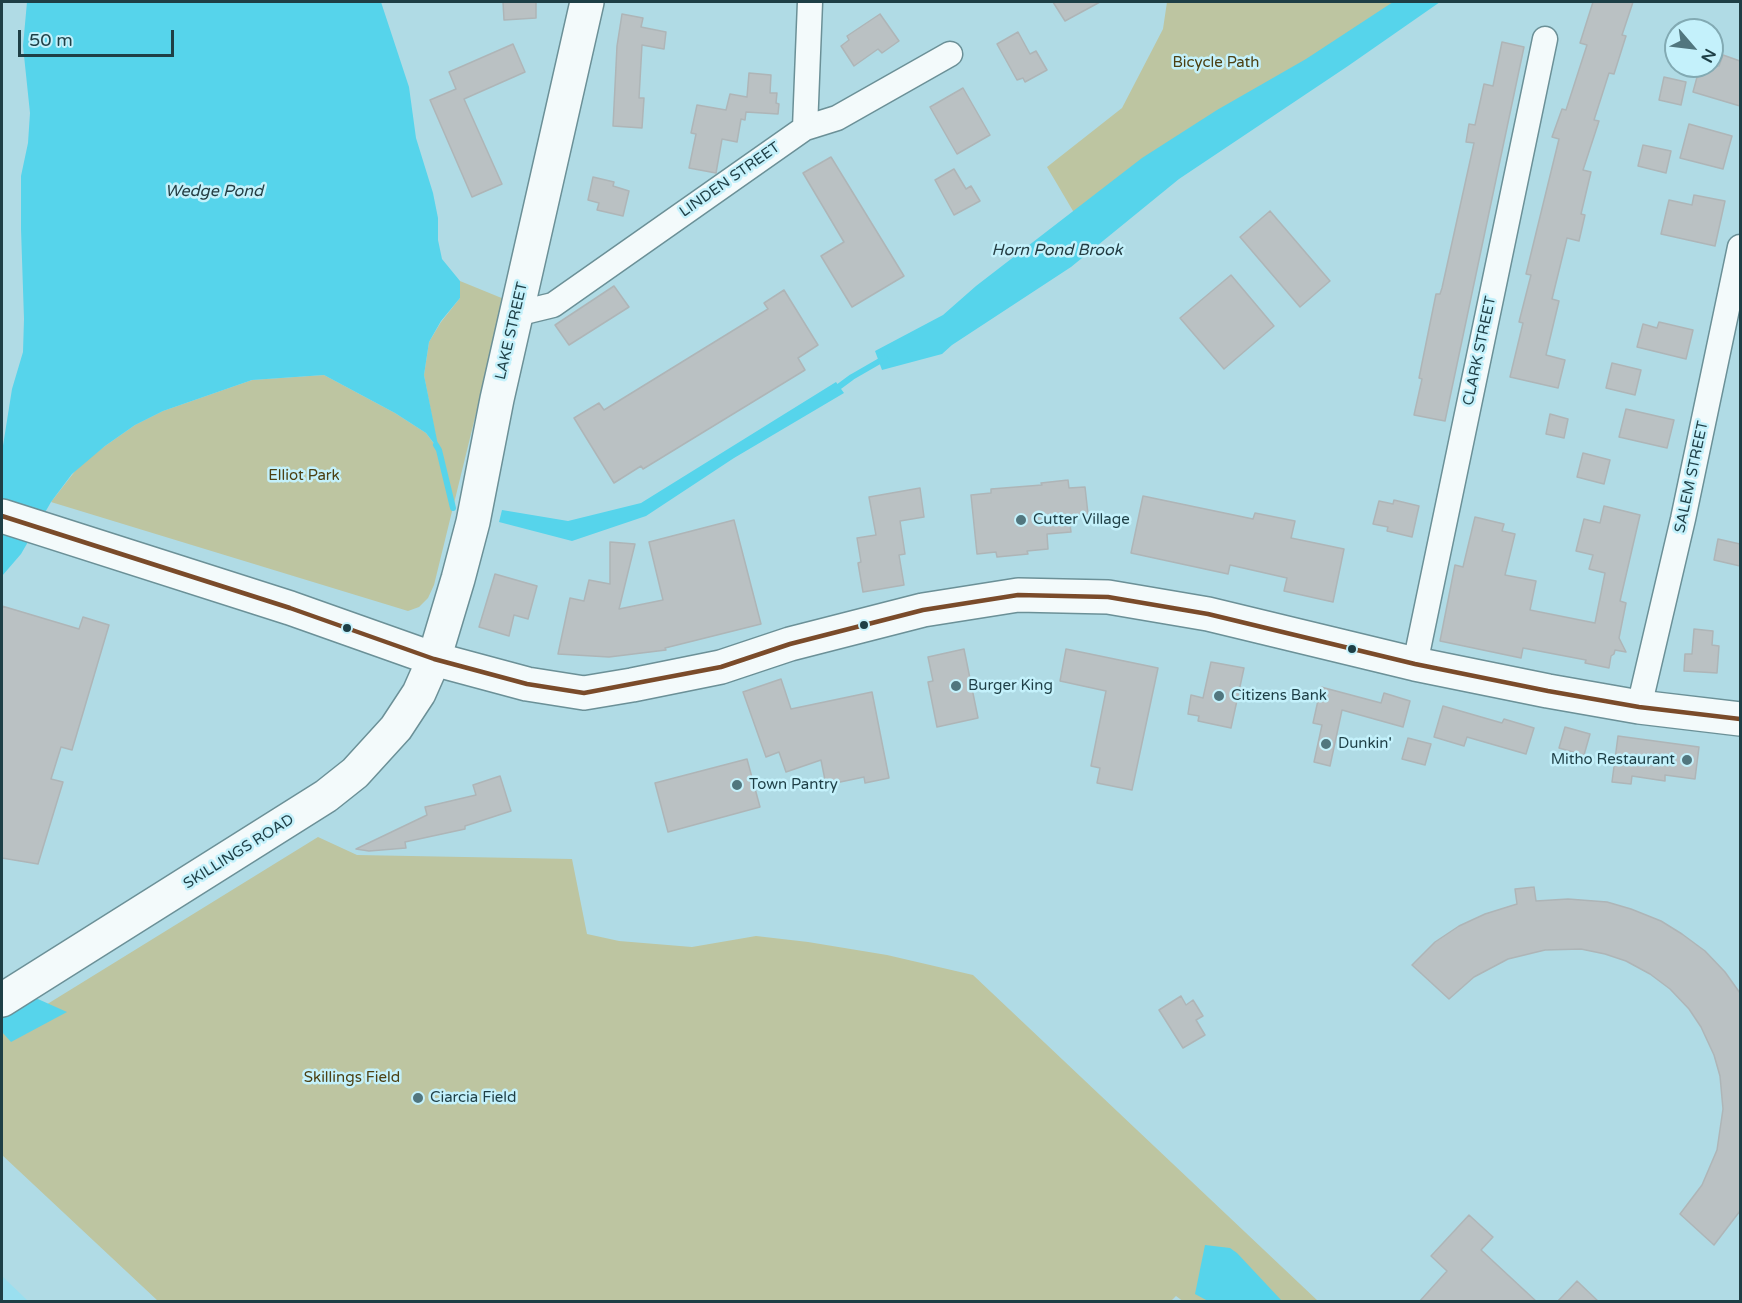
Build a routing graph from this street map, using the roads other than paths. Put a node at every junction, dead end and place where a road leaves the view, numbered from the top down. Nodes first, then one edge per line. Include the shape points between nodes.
1 (587, 2) edge
2 (810, 2) edge
3 (1545, 39) dead end
4 (950, 54) dead end
5 (805, 128) junction
6 (1740, 247) edge
7 (1736, 287) edge
8 (516, 314) junction
9 (2, 516) edge
10 (434, 659) junction
11 (1415, 664) junction
12 (1640, 707) junction
13 (1740, 719) edge
14 (12, 994) edge

1 - 8 main road, LAKE STREET
2 - 5 street
3 - 11 street, CLARK STREET
4 - 5 street, LINDEN STREET via 837,118
5 - 8 street, LINDEN STREET via 553,305
6 - 7 street, SALEM STREET
7 - 12 street, SALEM STREET
8 - 10 main road, LAKE STREET via 473,522
9 - 10 main road via 290,608
10 - 11 main road via 527,684 584,693 721,667 790,644 923,610 1018,595 1108,597 1208,614
10 - 14 main road, SKILLINGS ROAD via 409,711 355,773 297,816
11 - 12 main road
12 - 13 main road

